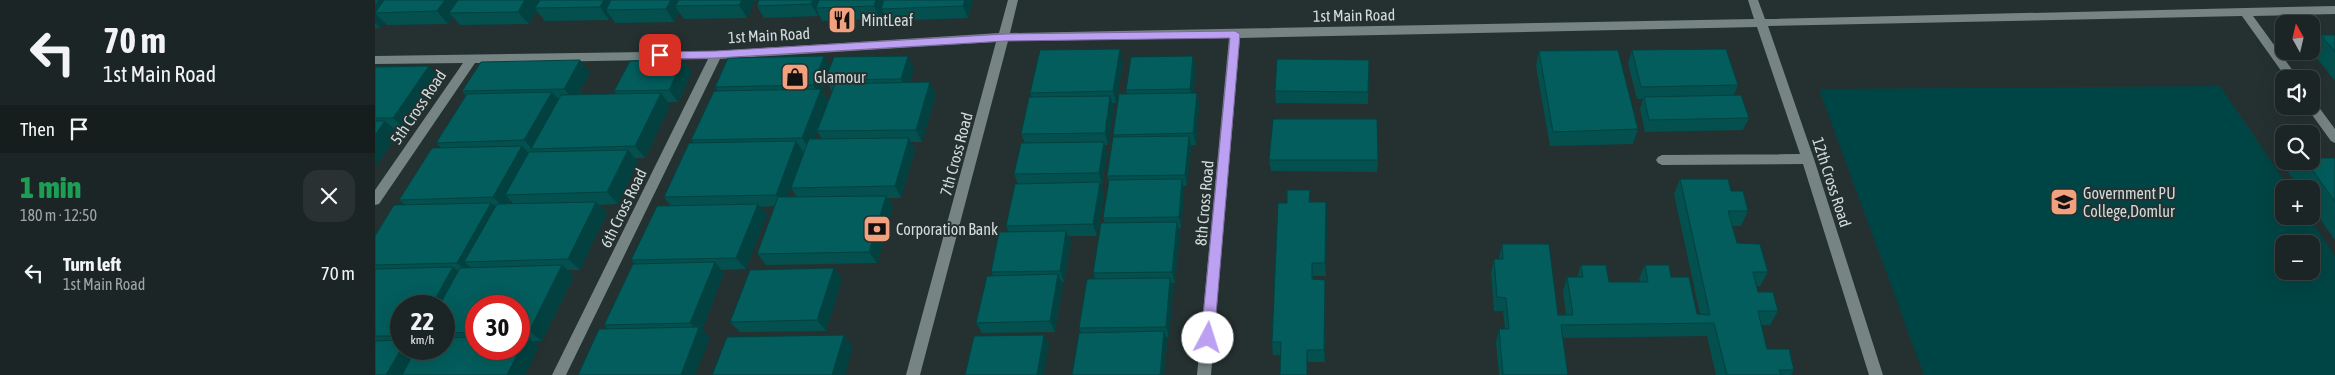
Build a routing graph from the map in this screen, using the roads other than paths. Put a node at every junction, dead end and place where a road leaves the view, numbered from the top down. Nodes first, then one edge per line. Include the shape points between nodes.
1 (1013, 0) edge
2 (1753, 0) edge
3 (2335, 10) edge
4 (2244, 11) junction
5 (1760, 22) junction
6 (1235, 34) junction
7 (1005, 37) junction
8 (716, 54) junction
9 (471, 58) junction
10 (375, 60) edge
11 (2287, 70) edge
12 (2318, 115) edge
13 (2335, 138) edge
14 (1662, 160) dead end
15 (1808, 160) junction
16 (375, 200) edge
17 (559, 375) edge
18 (913, 375) edge
19 (1204, 375) edge
20 (1876, 375) edge

1 - 7 street, 7th Cross Road
2 - 5 street, 12th Cross Road
3 - 4 street, 1st Main Road
4 - 5 street, 1st Main Road
4 - 11 street
5 - 6 street, 1st Main Road
5 - 15 street, 12th Cross Road
6 - 7 street, 1st Main Road
6 - 19 street, 8th Cross Road
7 - 8 street, 1st Main Road
7 - 18 street, 7th Cross Road
8 - 9 street, 1st Main Road
8 - 17 street, 6th Cross Road
9 - 10 street, 1st Main Road
9 - 16 street, 5th Cross Road
12 - 13 street
14 - 15 street
15 - 20 street, 12th Cross Road

